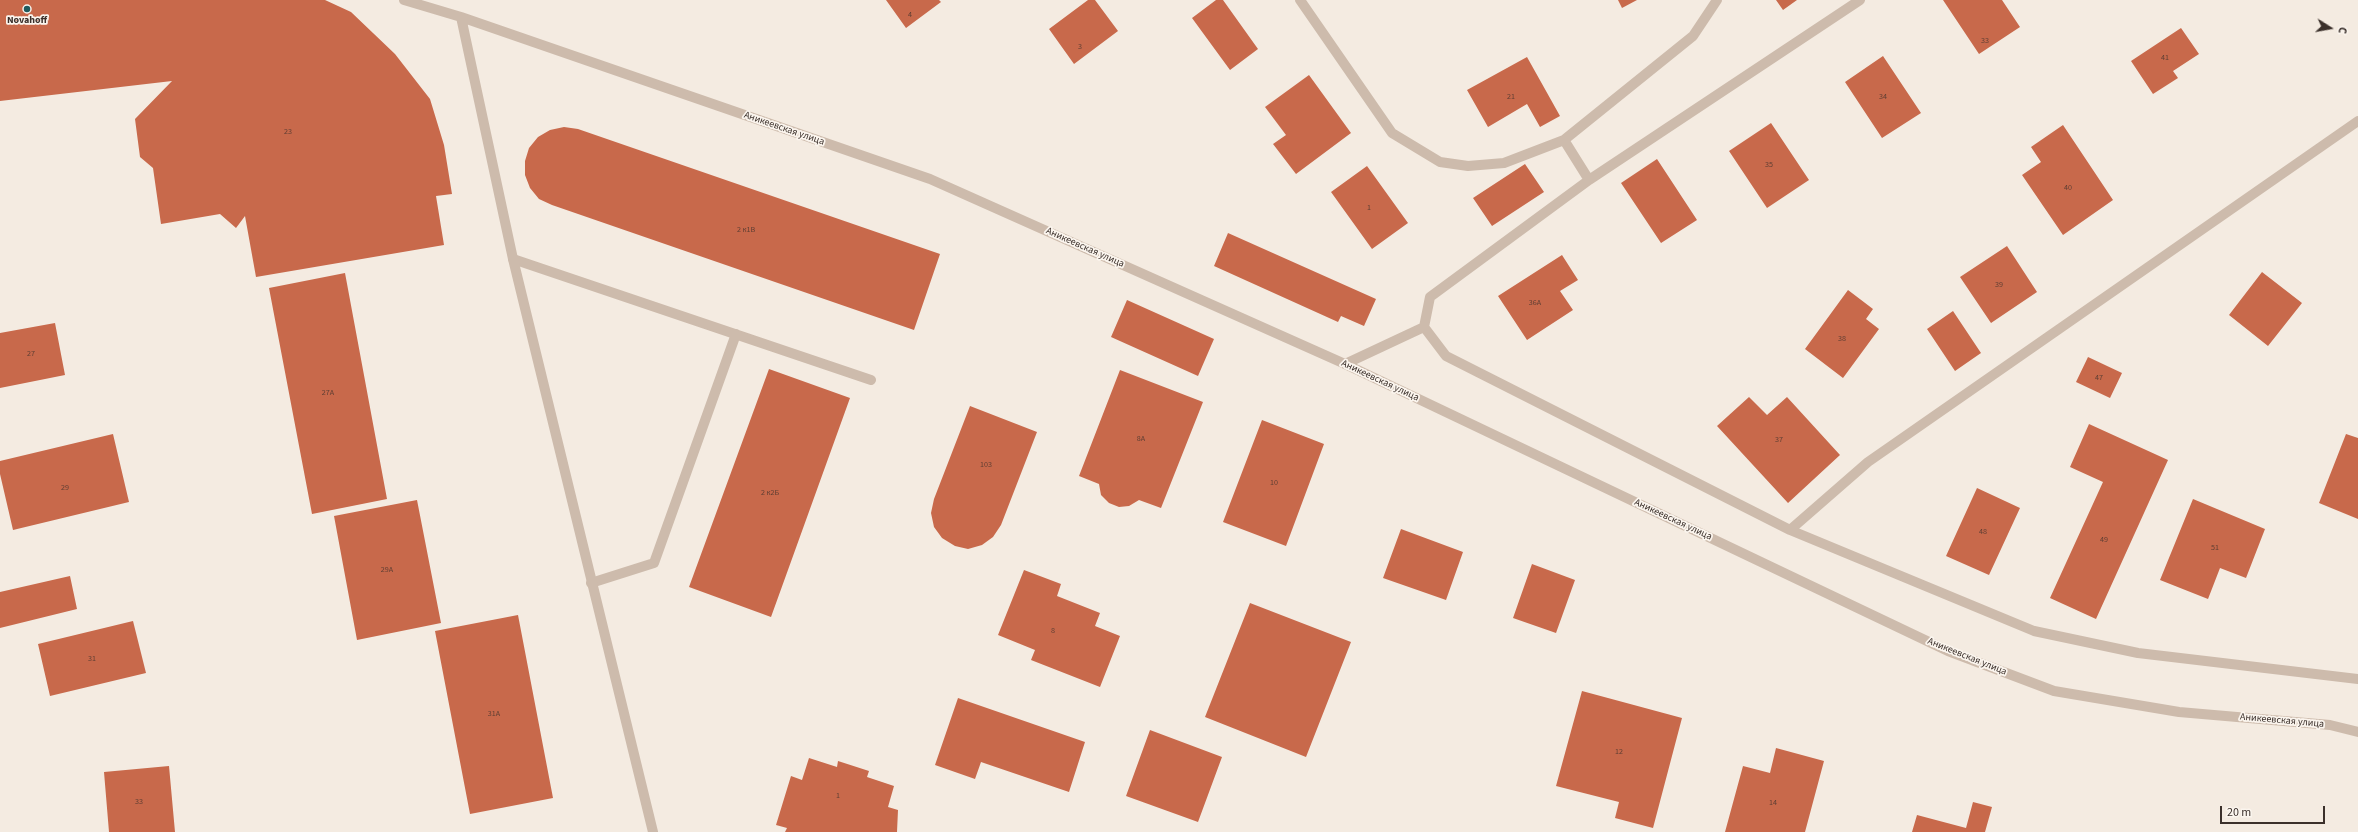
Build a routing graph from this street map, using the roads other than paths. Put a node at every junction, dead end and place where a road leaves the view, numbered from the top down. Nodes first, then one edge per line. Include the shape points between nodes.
1 (404, 0) edge
2 (1300, 0) edge
3 (1717, 0) edge
4 (1860, 0) edge
5 (461, 17) junction
6 (2358, 121) edge
7 (1564, 140) junction
8 (1589, 180) junction
9 (513, 259) junction
10 (1424, 327) junction
11 (736, 334) junction
12 (1345, 364) junction
13 (871, 380) dead end
14 (1790, 530) junction
15 (592, 583) junction
16 (2358, 678) edge
17 (2358, 732) edge
18 (653, 832) edge

1 - 5 street, Аникеевская улица
2 - 7 street via 1392,133 1440,162 1468,166 1504,163
3 - 7 street via 1693,36
4 - 8 street
5 - 9 street
5 - 12 street, Аникеевская улица via 930,179
6 - 14 street via 1868,462
7 - 8 street
8 - 10 street via 1430,297
9 - 11 street
9 - 15 street
10 - 12 street
10 - 14 street via 1446,356
11 - 13 street
11 - 15 street via 654,563
12 - 17 street, Аникеевская улица via 1948,651 2054,691 2179,712 2330,725
14 - 16 street via 2034,631 2138,653
15 - 18 street

